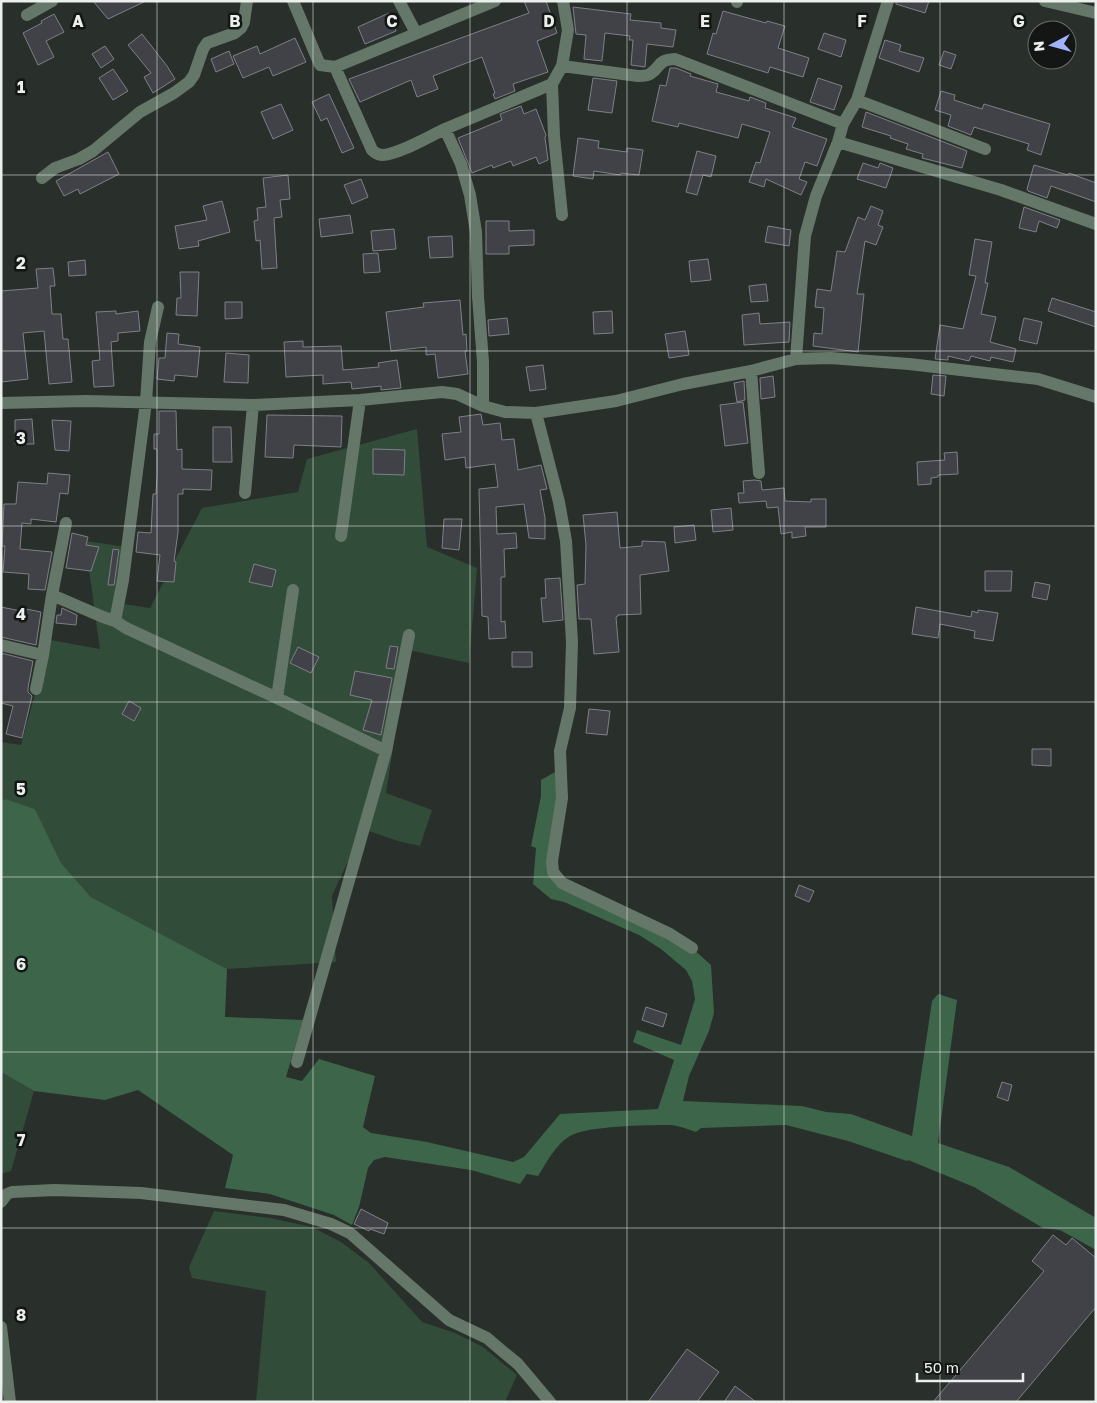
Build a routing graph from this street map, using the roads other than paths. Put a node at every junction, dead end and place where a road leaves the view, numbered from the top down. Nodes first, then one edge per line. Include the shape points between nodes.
1 (52, 1) edge
2 (247, 1) edge
3 (293, 1) edge
4 (399, 1) edge
5 (495, 1) edge
6 (562, 1) edge
7 (888, 1) edge
8 (1045, 1) edge
9 (1096, 13) edge
10 (27, 15) dead end
11 (416, 33) junction
12 (562, 66) junction
13 (335, 67) junction
14 (552, 84) junction
15 (856, 100) junction
16 (843, 124) junction
17 (445, 129) junction
18 (838, 142) junction
19 (985, 149) dead end
20 (42, 178) dead end
21 (562, 215) dead end
22 (1096, 224) edge
23 (158, 307) dead end
24 (796, 359) junction
25 (751, 372) junction
26 (1096, 397) edge
27 (360, 400) junction
28 (146, 402) junction
29 (1, 403) edge
30 (253, 405) junction
31 (483, 406) junction
32 (536, 413) junction
33 (759, 473) dead end
34 (245, 493) dead end
35 (66, 523) dead end
36 (341, 536) dead end
37 (293, 590) dead end
38 (52, 595) junction
39 (115, 621) junction
40 (409, 635) dead end
41 (1, 645) edge
42 (43, 656) junction
43 (36, 689) dead end
44 (277, 698) junction
45 (386, 751) junction
46 (692, 948) dead end
47 (297, 1062) dead end
48 (1, 1202) edge
49 (1, 1327) edge
50 (10, 1402) edge
51 (550, 1402) edge

1 - 10 street
2 - 20 street via 241,28 236,33 207,43 189,82 140,112 93,151 55,168
3 - 13 street via 320,65
4 - 11 street
5 - 11 street
6 - 12 street via 568,30
7 - 15 street
8 - 9 street
11 - 13 street
12 - 14 street
12 - 16 street via 638,76 650,74 659,64 675,59
13 - 17 street via 372,150 377,154 397,151
14 - 17 street
14 - 21 street
15 - 16 street
15 - 19 street
16 - 18 street
17 - 31 street via 461,164 476,232
18 - 22 street via 1001,190
18 - 24 street via 816,196 805,236
23 - 28 street via 150,342
24 - 25 street
24 - 26 street via 830,358 909,364 1038,379
25 - 32 street via 683,384 616,401
25 - 33 street
27 - 30 street
27 - 31 street via 442,392 458,394
27 - 36 street
28 - 29 street
28 - 30 street
28 - 39 street
30 - 34 street
31 - 32 street via 504,412
32 - 46 street via 566,541 572,642 570,708 560,751 562,798 553,872 562,883 670,934
35 - 38 street
37 - 44 street
38 - 39 street
38 - 42 street
39 - 44 street
40 - 45 street
41 - 42 street
42 - 43 street
44 - 45 street
45 - 47 street
48 - 51 street via 12,1192 141,1193 284,1210 331,1224 350,1233 449,1320 487,1338 518,1364
49 - 50 street

